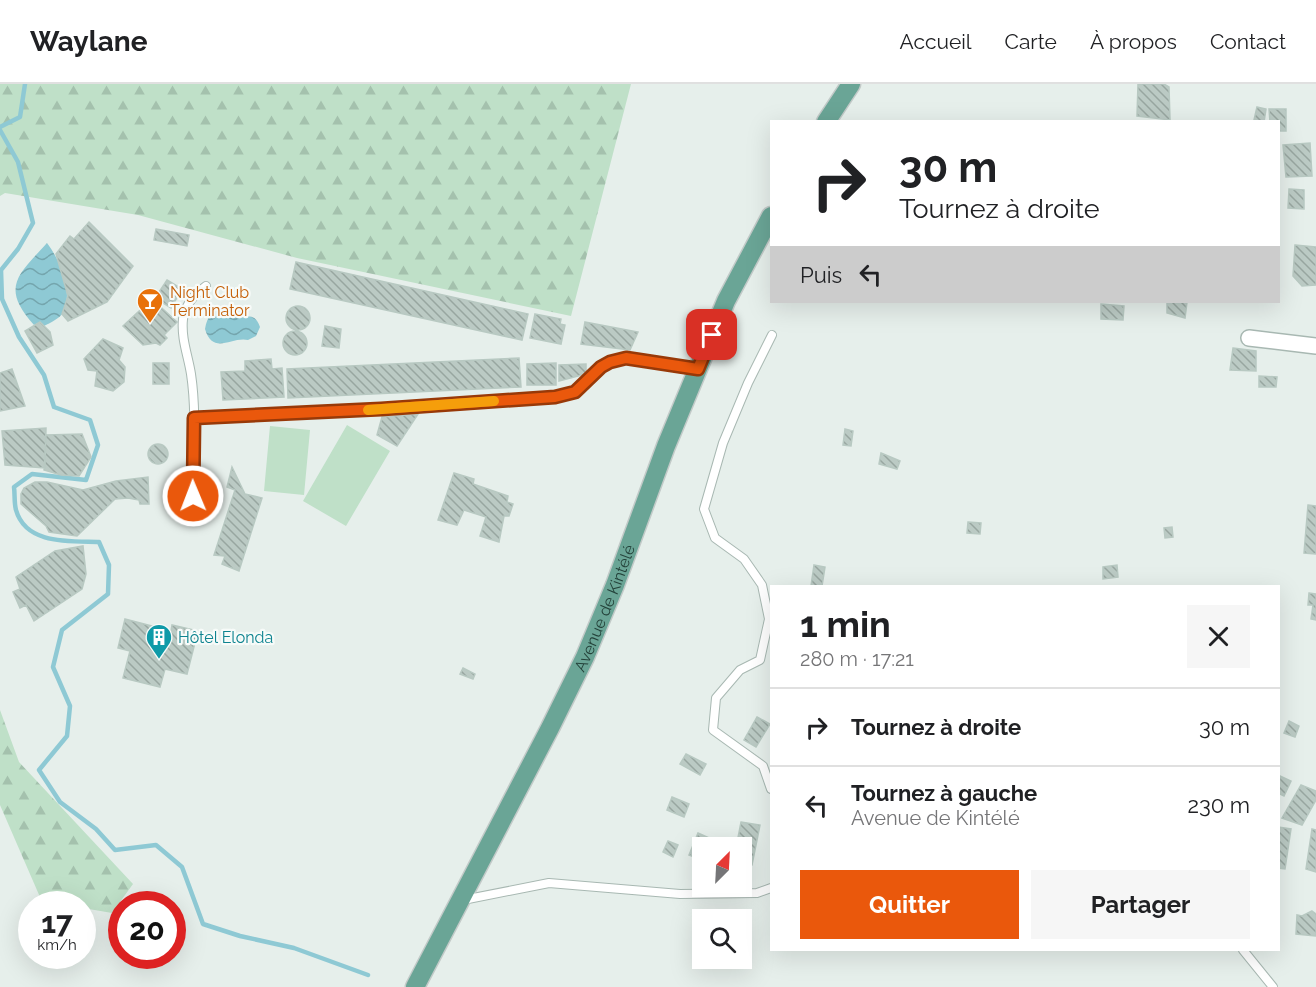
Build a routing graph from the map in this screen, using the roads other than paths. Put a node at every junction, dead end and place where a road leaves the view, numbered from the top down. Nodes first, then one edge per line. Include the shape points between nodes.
1 (851, 84) edge
2 (827, 120) edge
3 (770, 218) edge
4 (206, 286) dead end
5 (772, 336) dead end
6 (1249, 338) dead end
7 (1316, 346) edge
8 (698, 369) junction
9 (194, 418) junction
10 (193, 496) dead end
11 (770, 786) edge
12 (770, 888) edge
13 (460, 901) junction
14 (1244, 951) edge
15 (415, 987) edge
16 (1273, 987) edge

1 - 2 main road
3 - 8 main road, Avenue de Kintélé via 726,301
4 - 9 lane via 192,297 184,317 182,338 191,374
5 - 11 lane via 723,443 704,509 715,538 744,559 762,585 769,619 760,660 740,670 716,698 714,729 763,766
6 - 7 street
8 - 9 lane via 626,358 601,367 575,392 555,397
8 - 13 main road, Avenue de Kintélé via 585,657
9 - 10 lane
12 - 13 lane via 757,893 680,894 549,883
13 - 15 main road, Avenue de Kintélé
14 - 16 lane

